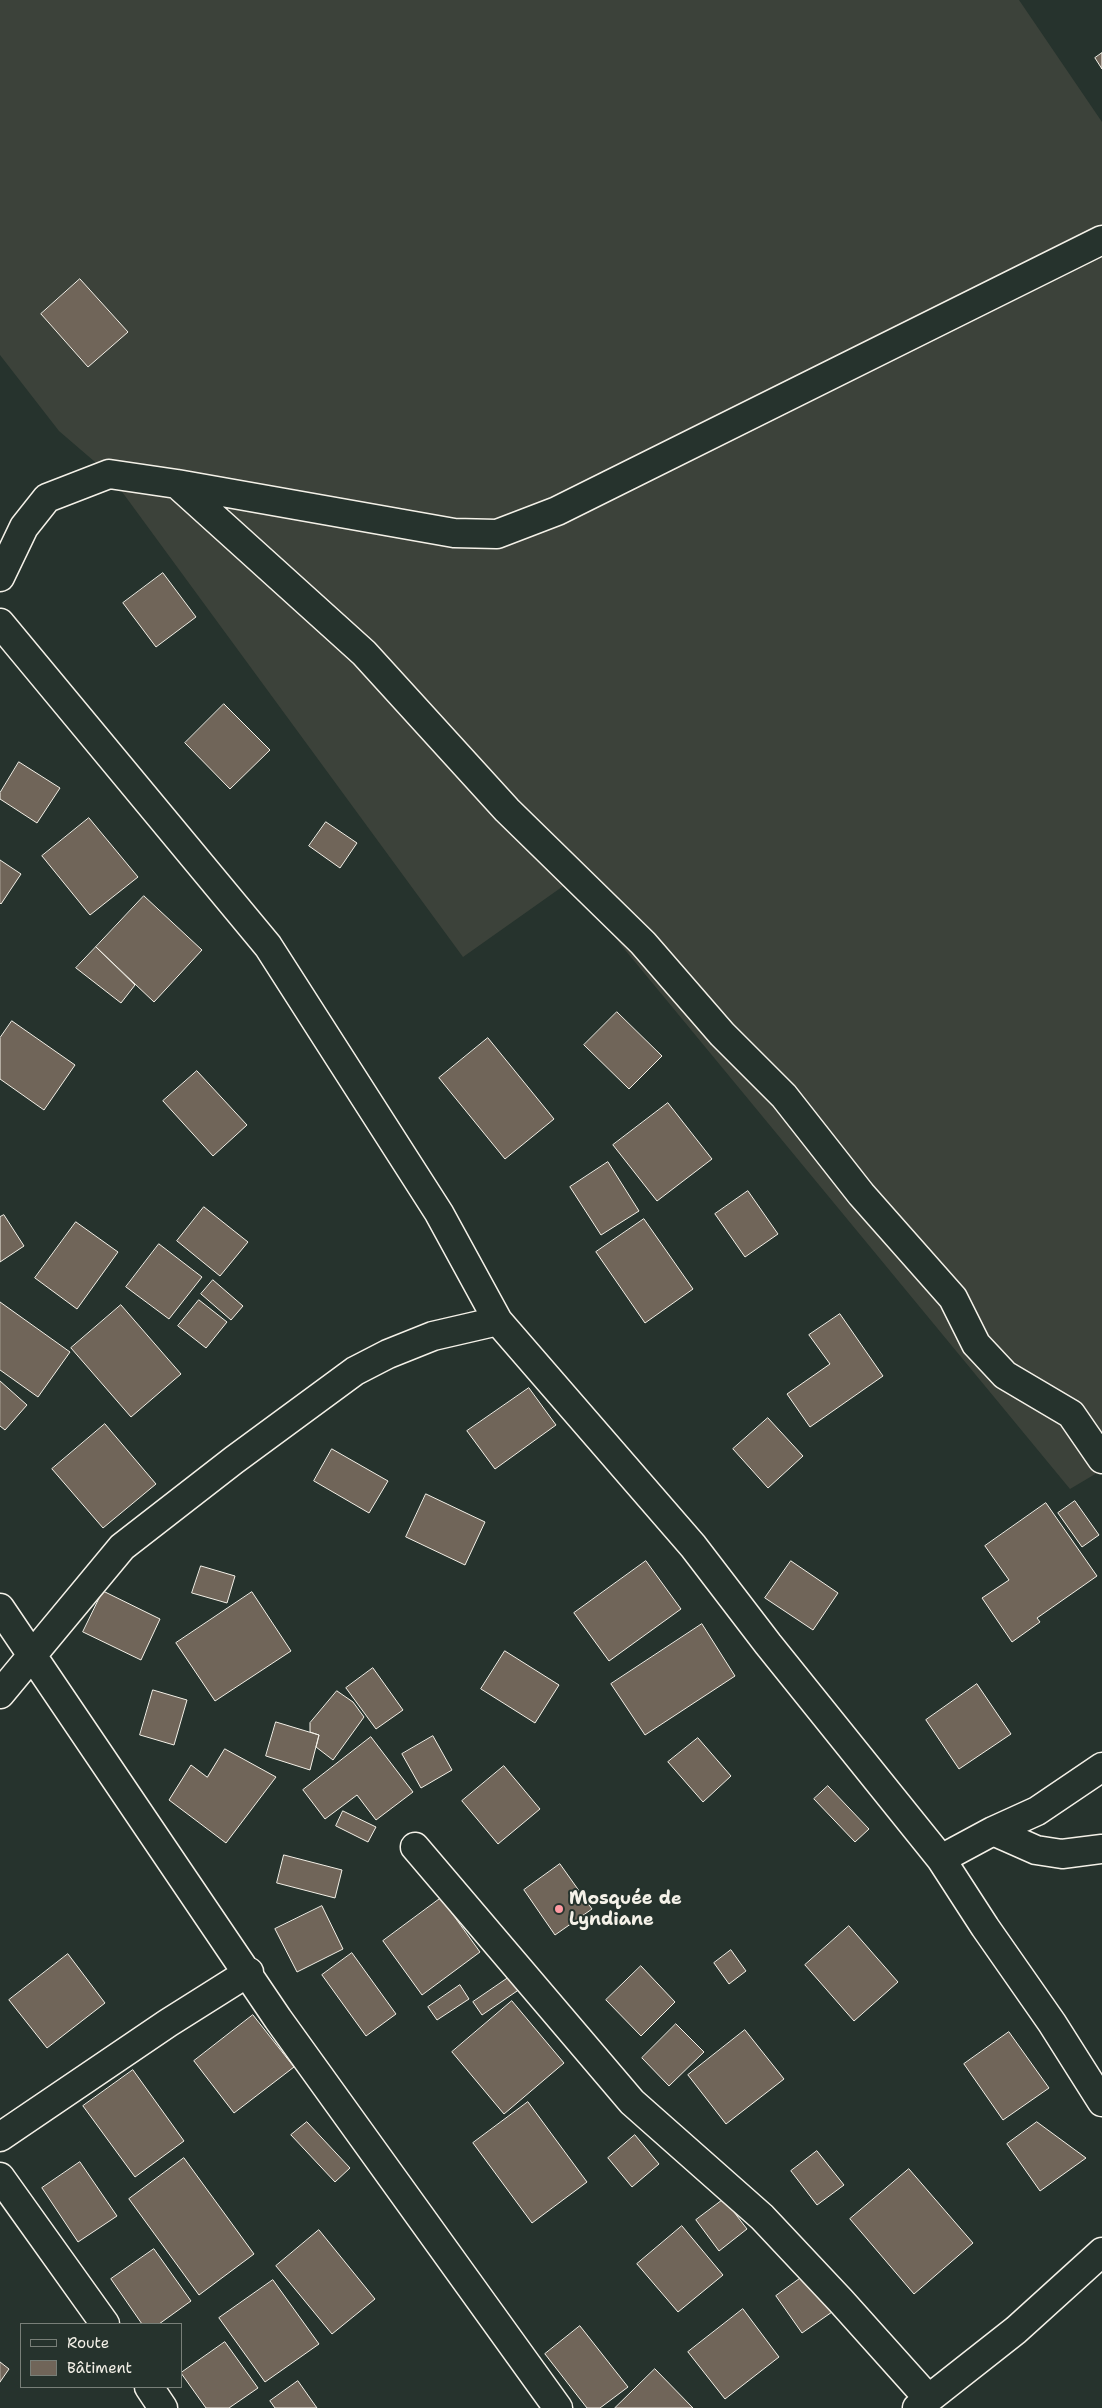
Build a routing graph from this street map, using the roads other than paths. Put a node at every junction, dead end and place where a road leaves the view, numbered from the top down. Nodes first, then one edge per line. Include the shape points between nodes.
1 (1102, 240) edge
2 (177, 484) junction
3 (0, 577) edge
4 (0, 623) edge
5 (498, 1322) junction
6 (1102, 1459) edge
7 (0, 1608) edge
8 (32, 1654) junction
9 (0, 1694) edge
10 (1102, 1767) edge
11 (993, 1830) junction
12 (416, 1847) dead end
13 (1102, 1849) edge
14 (941, 1859) junction
15 (249, 1972) junction
16 (1102, 2102) edge
17 (0, 2136) edge
18 (0, 2177) edge
19 (1102, 2252) edge
20 (104, 2323) edge
21 (150, 2388) edge
22 (922, 2403) edge
23 (163, 2408) edge
24 (558, 2408) edge

1 - 2 street via 557,511 497,534 454,533
2 - 3 street via 109,474 47,498 24,527
2 - 6 street via 364,653 507,810 643,942 722,1034 784,1096 861,1194 953,1298 976,1344 1005,1375 1071,1414
4 - 5 street via 268,946 439,1212
5 - 8 street via 433,1336 354,1371 122,1547
5 - 14 street via 692,1546
7 - 8 street
8 - 9 street
8 - 15 street
10 - 11 street via 1037,1811
11 - 13 street via 1036,1850 1062,1854
11 - 14 street
12 - 22 street via 632,2102 762,2217 842,2301
14 - 16 street
15 - 17 street
15 - 24 street via 278,2019
18 - 20 street
19 - 22 street via 1016,2330
21 - 23 street

